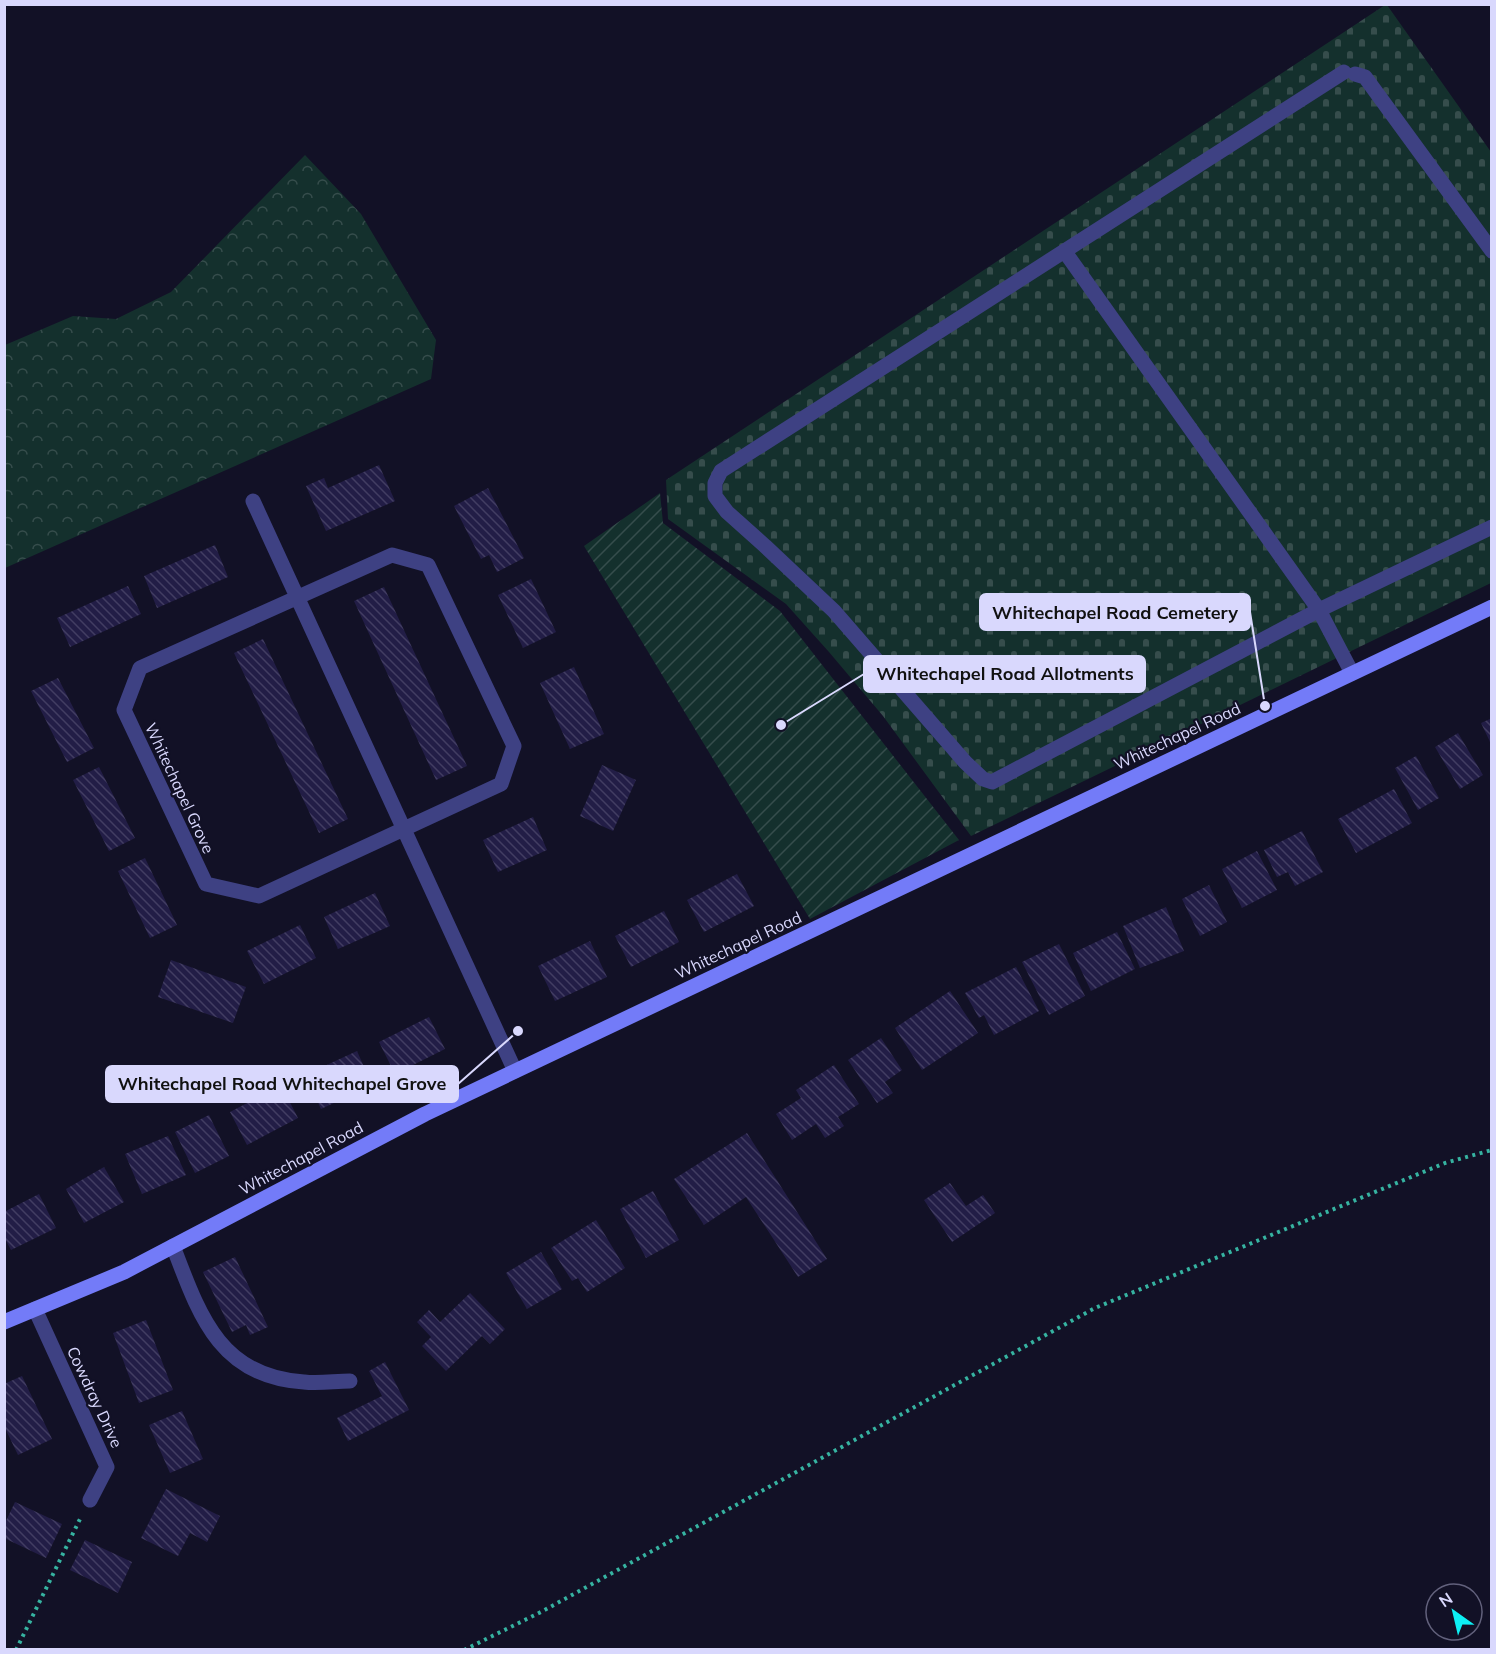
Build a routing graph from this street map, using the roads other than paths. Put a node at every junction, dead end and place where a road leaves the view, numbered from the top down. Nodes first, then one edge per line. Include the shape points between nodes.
1 (1491, 251) edge
2 (1065, 252) junction
3 (253, 501) dead end
4 (1491, 527) edge
5 (297, 597) junction
6 (1491, 606) edge
7 (1319, 610) junction
8 (1352, 673) junction
9 (404, 829) junction
10 (515, 1071) junction
11 (173, 1246) junction
12 (35, 1309) junction
13 (4, 1322) edge
14 (350, 1381) dead end
15 (90, 1500) road end

1 - 2 street via 1365,76 1349,73
2 - 7 street
2 - 7 street via 721,471 715,483 715,496 726,512 834,611 965,762 992,782
3 - 5 street
4 - 7 street
5 - 9 street
5 - 9 street, Whitechapel Grove via 392,555 428,565 514,747 501,784
5 - 9 street, Whitechapel Grove via 140,668 124,710 206,884 259,896
6 - 8 main road, Whitechapel Road
7 - 8 street
8 - 10 main road, Whitechapel Road
9 - 10 street
10 - 11 main road, Whitechapel Road
11 - 12 main road, Whitechapel Road via 124,1272
11 - 14 street via 207,1324 235,1358 278,1378 304,1383
12 - 13 main road, Whitechapel Road
12 - 15 street, Cowdray Drive via 107,1467

